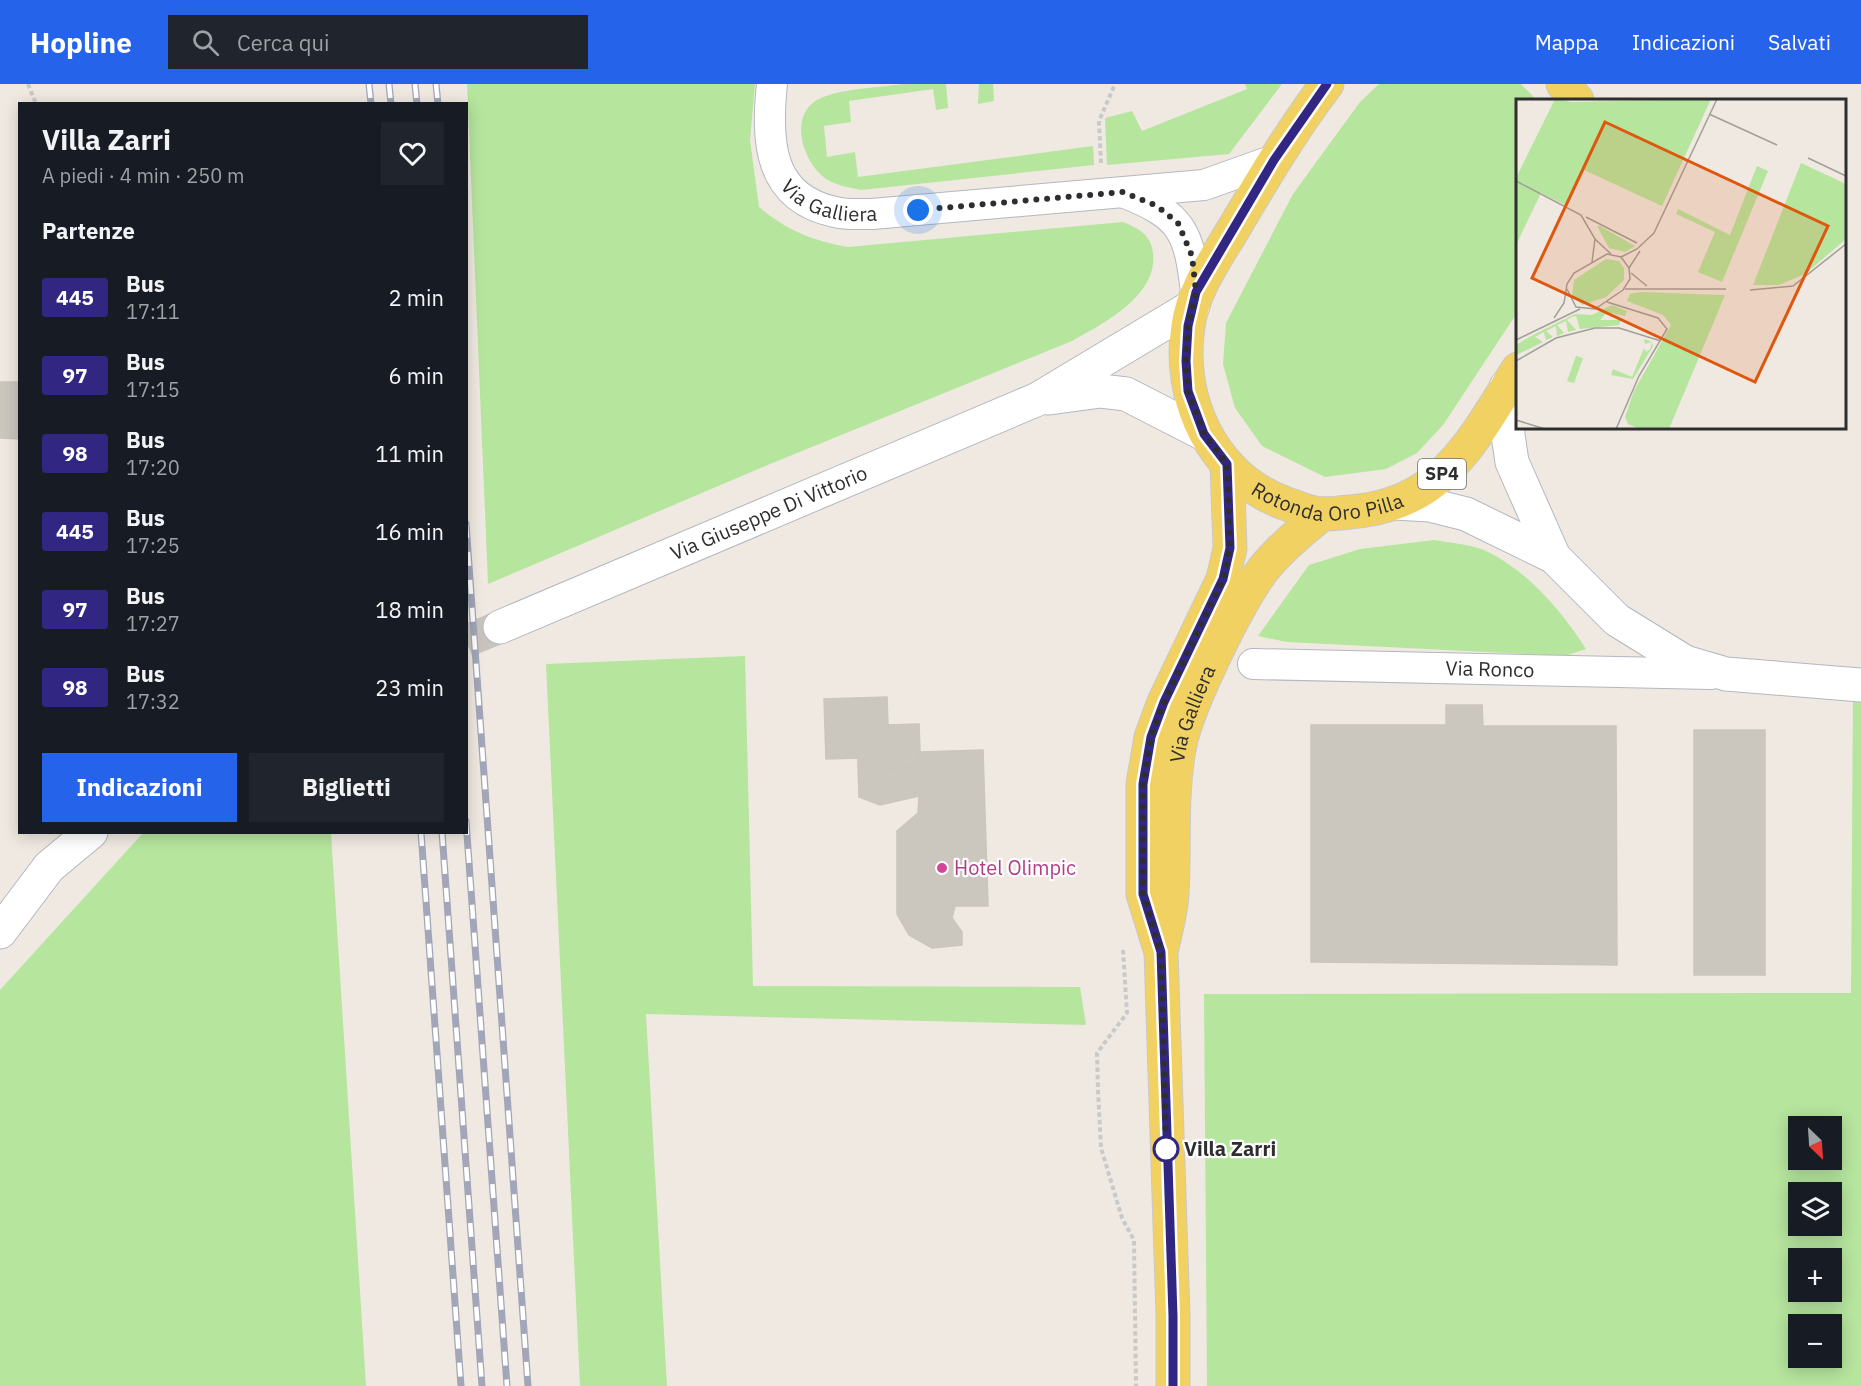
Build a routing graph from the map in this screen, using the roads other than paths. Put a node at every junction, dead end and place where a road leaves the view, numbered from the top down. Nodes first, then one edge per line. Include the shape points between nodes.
1 (772, 84) edge
2 (1327, 84) edge
3 (1563, 84) edge
4 (1578, 84) edge
5 (1576, 99) edge
6 (1584, 99) edge
7 (1274, 160) junction
8 (1112, 182) junction
9 (1195, 299) junction
10 (1512, 378) edge
11 (1038, 399) junction
12 (1204, 434) junction
13 (1227, 464) junction
14 (1395, 503) junction
15 (1322, 514) junction
16 (1554, 557) junction
17 (500, 627) tunnel mouth
18 (1254, 664) dead end
19 (1726, 674) junction
20 (1861, 685) edge
21 (89, 834) edge
22 (0, 932) edge
23 (1161, 952) junction
24 (1173, 1386) edge

1 - 8 street, Via Galliera via 769,141 776,168 793,194 836,213 872,214
2 - 7 main road, Rotonda Oro Pilla / SP4
3 - 5 main road
4 - 6 main road
7 - 8 street, Via Galliera via 1203,185
7 - 9 main road, Rotonda Oro Pilla / SP4
8 - 9 street, Via Galliera via 1157,206 1178,223 1192,256
9 - 11 street, Via Giuseppe Di Vittorio
9 - 12 main road, Rotonda Oro Pilla / SP4 via 1188,326 1188,391
10 - 14 main road, Rotonda Oro Pilla / SP4 via 1468,445 1440,476
10 - 16 street, Via Ronco via 1508,435 1512,462
11 - 12 street, Via Giuseppe Di Vittorio via 1101,391 1126,394
11 - 17 street, Via Giuseppe Di Vittorio
12 - 13 main road, Rotonda Oro Pilla / SP4
13 - 15 main road, Rotonda Oro Pilla / SP4 via 1272,498
13 - 23 main road, Via Galliera via 1230,548 1223,579 1164,702 1151,737 1143,784 1143,894
14 - 15 main road, Rotonda Oro Pilla / SP4 via 1366,511
14 - 16 street, Via Ronco via 1430,505 1466,514
15 - 23 main road, Via Galliera via 1286,544 1262,572 1234,618 1192,708 1180,742 1172,895
16 - 19 street, Via Ronco via 1617,620 1685,662
18 - 19 street, Via Ronco
19 - 20 street, Via Ronco
21 - 22 street via 49,867
23 - 24 main road, Via Galliera

